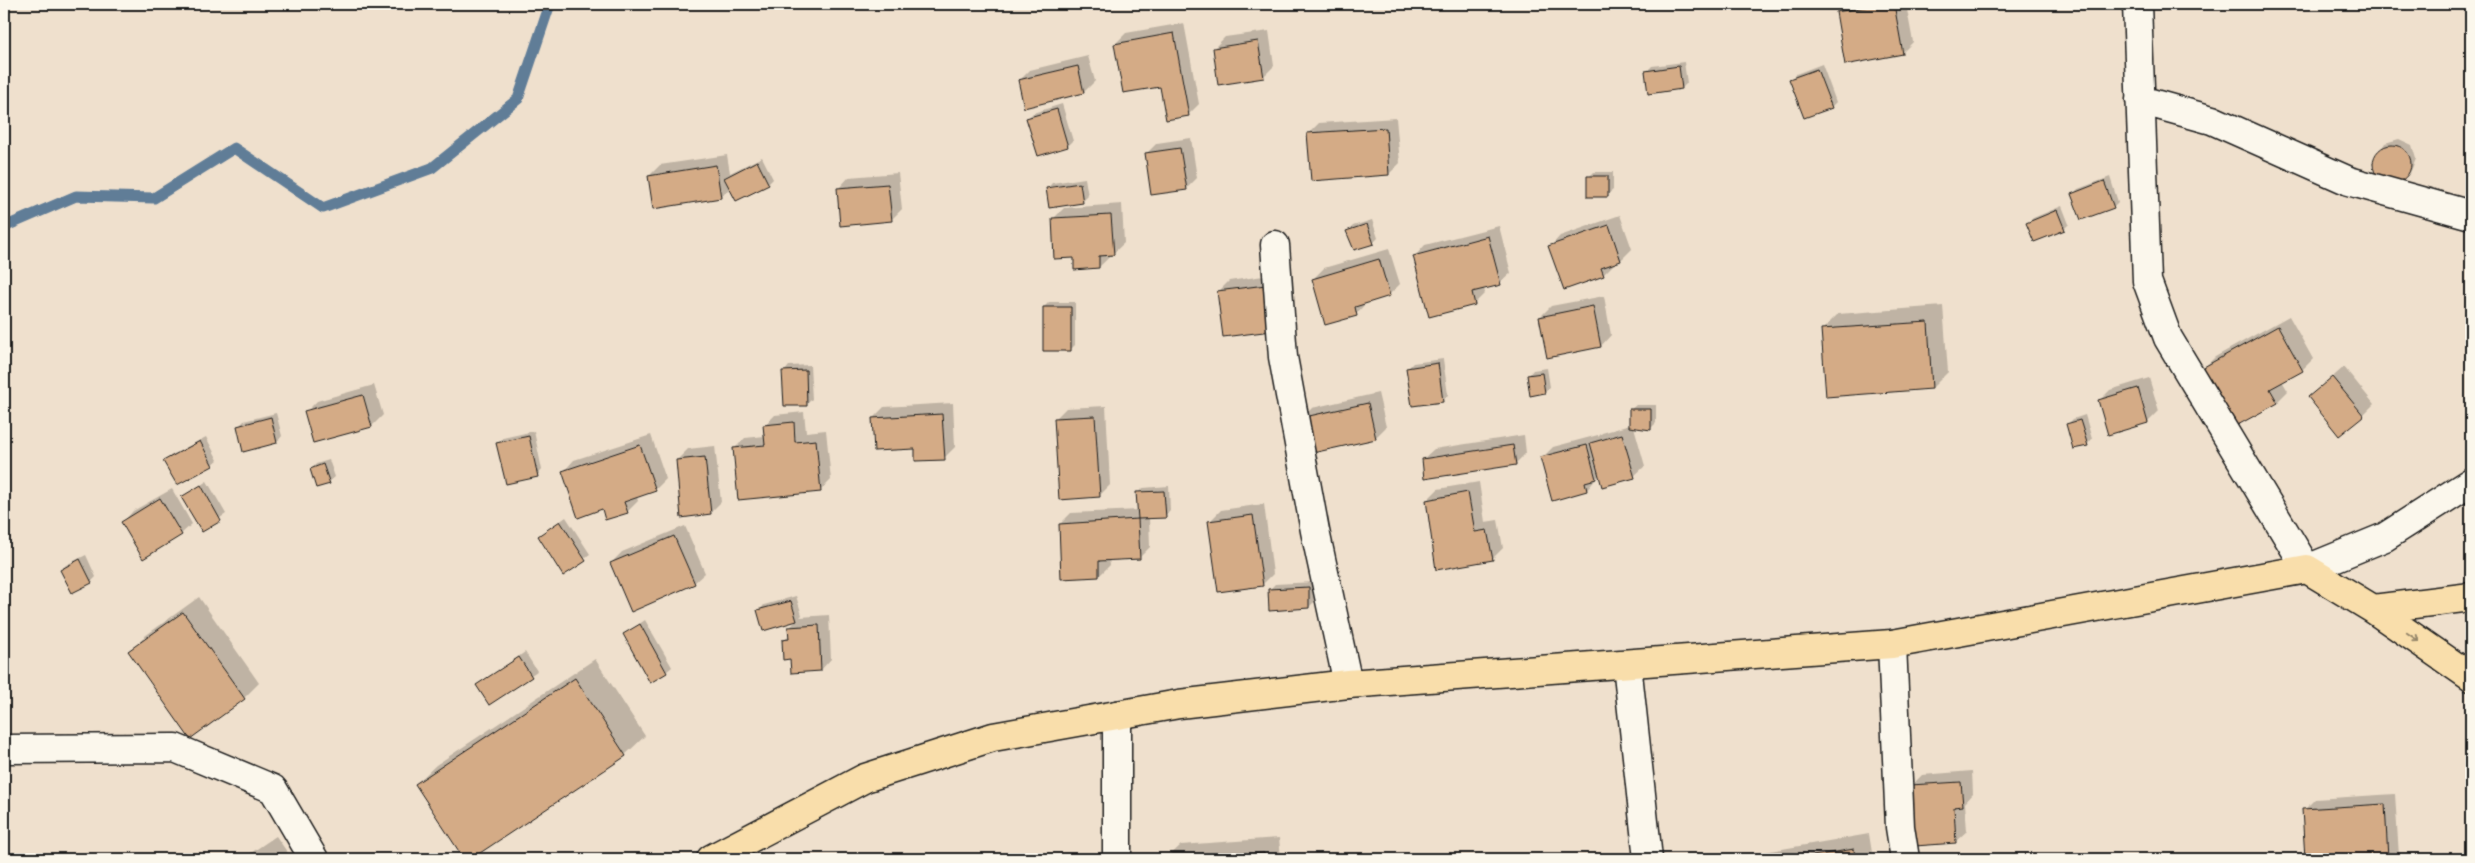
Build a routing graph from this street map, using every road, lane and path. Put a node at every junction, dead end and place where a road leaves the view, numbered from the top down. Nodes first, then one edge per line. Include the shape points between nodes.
1 (2137, 4) edge
2 (2140, 100) junction
3 (2471, 215) edge
4 (1275, 245) dead end
5 (2471, 482) edge
6 (2307, 569) junction
7 (2471, 597) edge
8 (2374, 609) junction
9 (1892, 644) junction
10 (1628, 664) junction
11 (2471, 677) edge
12 (1348, 684) junction
13 (1117, 715) junction
14 (4, 749) edge
15 (314, 859) edge
16 (711, 859) edge
17 (1117, 859) edge
18 (1648, 859) edge
19 (1905, 859) edge

1 - 2 street
2 - 3 street via 2212,120 2349,180
2 - 6 street via 2147,281 2168,338
4 - 12 street via 1283,357 1315,531
5 - 6 street via 2385,537
6 - 8 main road
6 - 9 main road
7 - 8 main road
8 -> 11 main road
9 - 10 main road
9 - 19 street via 1900,827
10 - 12 main road
10 - 18 street
12 - 13 main road via 1179,704
13 - 16 main road via 993,738 865,778
13 - 17 street
14 - 15 street via 175,748 273,790

